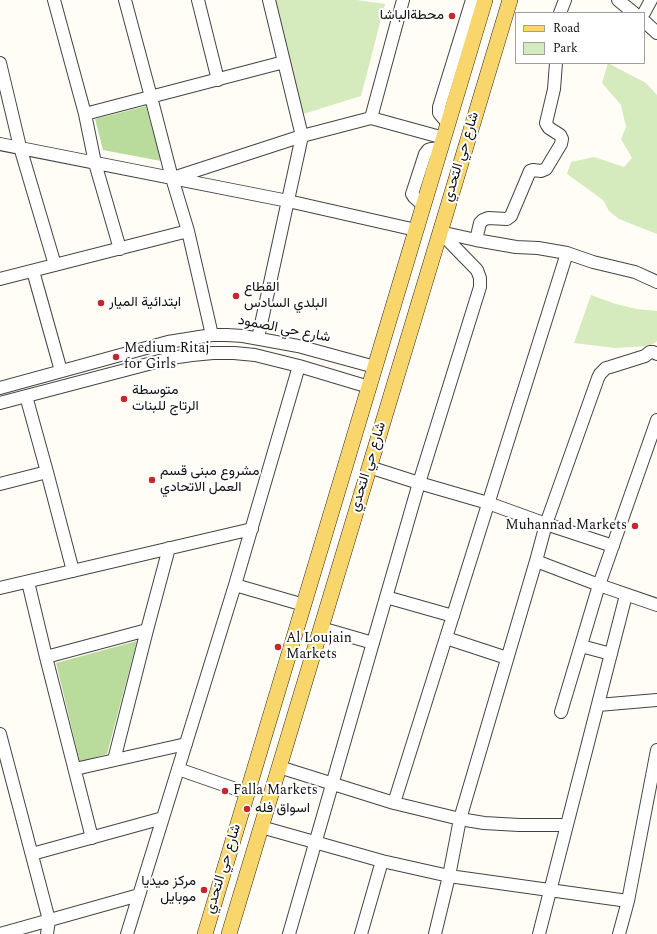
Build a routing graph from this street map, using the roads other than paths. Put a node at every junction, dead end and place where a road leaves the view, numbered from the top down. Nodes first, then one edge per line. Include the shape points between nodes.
1 (54, 0) edge
2 (125, 0) edge
3 (198, 0) edge
4 (269, 0) edge
5 (403, 0) edge
6 (510, 0) edge
7 (565, 0) edge
8 (618, 0) edge
9 (651, 0) edge
10 (480, 4) edge
11 (560, 12) edge
12 (633, 12) edge
13 (645, 12) edge
14 (504, 17) junction
15 (645, 22) edge
16 (657, 33) edge
17 (472, 46) junction
18 (495, 50) junction
19 (284, 62) junction
20 (0, 63) edge
21 (556, 64) edge
22 (218, 80) junction
23 (152, 97) junction
24 (85, 114) junction
25 (371, 118) junction
26 (448, 122) junction
27 (302, 136) junction
28 (442, 143) junction
29 (0, 144) edge
30 (20, 148) junction
31 (95, 162) junction
32 (172, 178) junction
33 (288, 201) junction
34 (416, 230) junction
35 (188, 231) junction
36 (440, 232) junction
37 (476, 240) junction
38 (120, 249) junction
39 (567, 253) junction
40 (55, 265) junction
41 (33, 271) junction
42 (403, 274) junction
43 (0, 279) edge
44 (425, 281) junction
45 (657, 282) edge
46 (391, 315) junction
47 (413, 322) junction
48 (212, 335) junction
49 (258, 338) junction
50 (657, 354) edge
51 (334, 356) junction
52 (300, 366) junction
53 (375, 367) junction
54 (61, 371) junction
55 (329, 374) junction
56 (5, 386) edge
57 (369, 386) junction
58 (26, 396) junction
59 (13, 399) junction
60 (0, 403) edge
61 (657, 420) edge
62 (369, 467) junction
63 (47, 472) junction
64 (419, 483) junction
65 (0, 484) edge
66 (488, 503) junction
67 (546, 524) junction
68 (252, 529) junction
69 (613, 546) junction
70 (169, 548) junction
71 (536, 561) junction
72 (72, 571) junction
73 (28, 582) junction
74 (236, 585) junction
75 (599, 585) junction
76 (0, 588) edge
77 (626, 595) junction
78 (386, 597) junction
79 (304, 606) junction
80 (657, 606) edge
81 (453, 616) junction
82 (321, 628) junction
83 (147, 630) junction
84 (446, 638) junction
85 (373, 643) junction
86 (581, 646) junction
87 (611, 654) junction
88 (46, 657) junction
89 (507, 658) junction
90 (657, 700) edge
91 (598, 705) junction
92 (561, 712) dead end
93 (0, 734) edge
94 (186, 744) junction
95 (657, 750) edge
96 (114, 760) junction
97 (279, 767) junction
98 (75, 769) junction
99 (178, 769) junction
100 (333, 784) junction
101 (247, 793) junction
102 (394, 803) junction
103 (163, 818) junction
104 (460, 819) junction
105 (567, 825) junction
106 (261, 827) junction
107 (92, 838) junction
108 (316, 841) junction
109 (32, 854) junction
110 (382, 860) junction
111 (449, 876) junction
112 (550, 890) junction
113 (139, 895) junction
114 (628, 901) junction
115 (49, 920) junction
116 (0, 934) edge
117 (47, 934) edge
118 (127, 934) edge
119 (205, 934) edge
120 (229, 934) edge
121 (289, 934) edge
122 (361, 934) edge
123 (435, 934) edge
124 (539, 934) edge
125 (620, 934) edge

1 - 24 street
2 - 23 street
3 - 22 street
4 - 19 street
5 - 25 street
6 - 14 main road, شارع حي التحدي
7 - 11 street
8 - 12 street
9 - 13 street
10 - 14 main road via 484,21 489,25 498,24
10 - 17 main road, شارع حي التحدي
10 - 26 street via 439,107 439,114
14 - 18 main road, شارع حي التحدي
15 - 16 street
17 - 18 main road via 477,38 484,36 492,41
17 - 26 main road, شارع حي التحدي
18 - 36 main road, شارع حي التحدي
19 - 22 street
19 - 27 street
20 - 30 street
21 - 37 street via 554,89 546,125 560,135 561,144 546,169 530,171 511,216 507,219 483,220
22 - 23 street
23 - 24 street
23 - 32 street
24 - 31 street
25 - 27 street
25 - 28 street
26 - 28 main road, شارع حي التحدي
27 - 32 street
27 - 33 street
28 - 34 main road, شارع حي التحدي
29 - 30 street
30 - 31 street
30 - 40 street
31 - 32 street
31 - 38 street
32 - 33 street
32 - 35 street
33 - 34 street
33 - 49 street
34 - 42 main road, شارع حي التحدي
35 - 38 street
35 - 48 street
36 - 37 street
36 - 44 main road, شارع حي التحدي
36 - 64 street via 477,270 481,282
37 - 39 street
38 - 40 street
39 - 45 street via 635,272
39 - 66 street
40 - 41 street
41 - 43 street
41 - 54 street
42 - 44 main road via 404,284 412,289 419,288
42 - 46 main road, شارع حي التحدي
44 - 47 main road, شارع حي التحدي
46 - 47 main road via 397,308 404,307 412,313
46 - 53 main road, شارع حي التحدي
47 - 62 main road, شارع حي التحدي
48 - 49 street, شارع حي الصمود
48 - 54 street, شارع حي الصمود via 168,342
49 - 51 street, شارع حي الصمود
50 - 67 street via 650,352 610,367 600,374
51 - 53 street, شارع حي الصمود
51 - 55 street via 338,365 335,371
52 - 55 street
52 - 58 street via 255,355 192,355 171,358
52 - 68 street
53 - 57 main road, شارع حي التحدي
54 - 56 street, شارع حي الصمود
55 - 57 street
56 - 59 street
57 - 79 main road, شارع حي التحدي
58 - 59 street
58 - 63 street
59 - 60 street
61 - 69 street
62 - 64 street
62 - 82 main road, شارع حي التحدي
63 - 65 street
63 - 72 street
64 - 66 street
64 - 78 street
66 - 67 street
66 - 81 street
67 - 69 street
67 - 71 street
68 - 70 street
68 - 74 street
69 - 75 street
70 - 72 street
70 - 83 street
71 - 75 street
71 - 89 street
72 - 73 street
73 - 76 street
73 - 88 street
74 - 79 street
74 - 94 street
75 - 77 street
75 - 86 street
77 - 80 street
77 - 87 street
78 - 81 street
78 - 85 street
79 - 101 main road, شارع حي التحدي
81 - 84 street
82 - 85 street
82 - 97 main road, شارع حي التحدي
83 - 88 street
83 - 96 street
84 - 89 street
84 - 102 street
85 - 100 street
86 - 87 street
86 - 92 street
87 - 91 street
88 - 98 street
89 - 104 street
90 - 91 street
91 - 105 street
93 - 109 street
94 - 96 street
94 - 99 street
95 - 114 street
96 - 98 street
97 - 100 street
97 - 106 main road, شارع حي التحدي
98 - 107 street
99 - 101 street
99 - 103 street
100 - 102 street
100 - 108 street
101 - 119 main road, شارع حي التحدي
102 - 104 street
103 - 107 street
103 - 113 street
104 - 105 street via 519,825
104 - 111 street
105 - 112 street
106 - 108 street
106 - 120 main road, شارع حي التحدي
107 - 109 street
108 - 110 street
108 - 121 street
109 - 115 street
110 - 111 street
110 - 122 street
111 - 112 street
111 - 123 street
112 - 114 street
112 - 124 street
113 - 115 street
113 - 118 street
114 - 125 street
115 - 116 street
115 - 117 street

